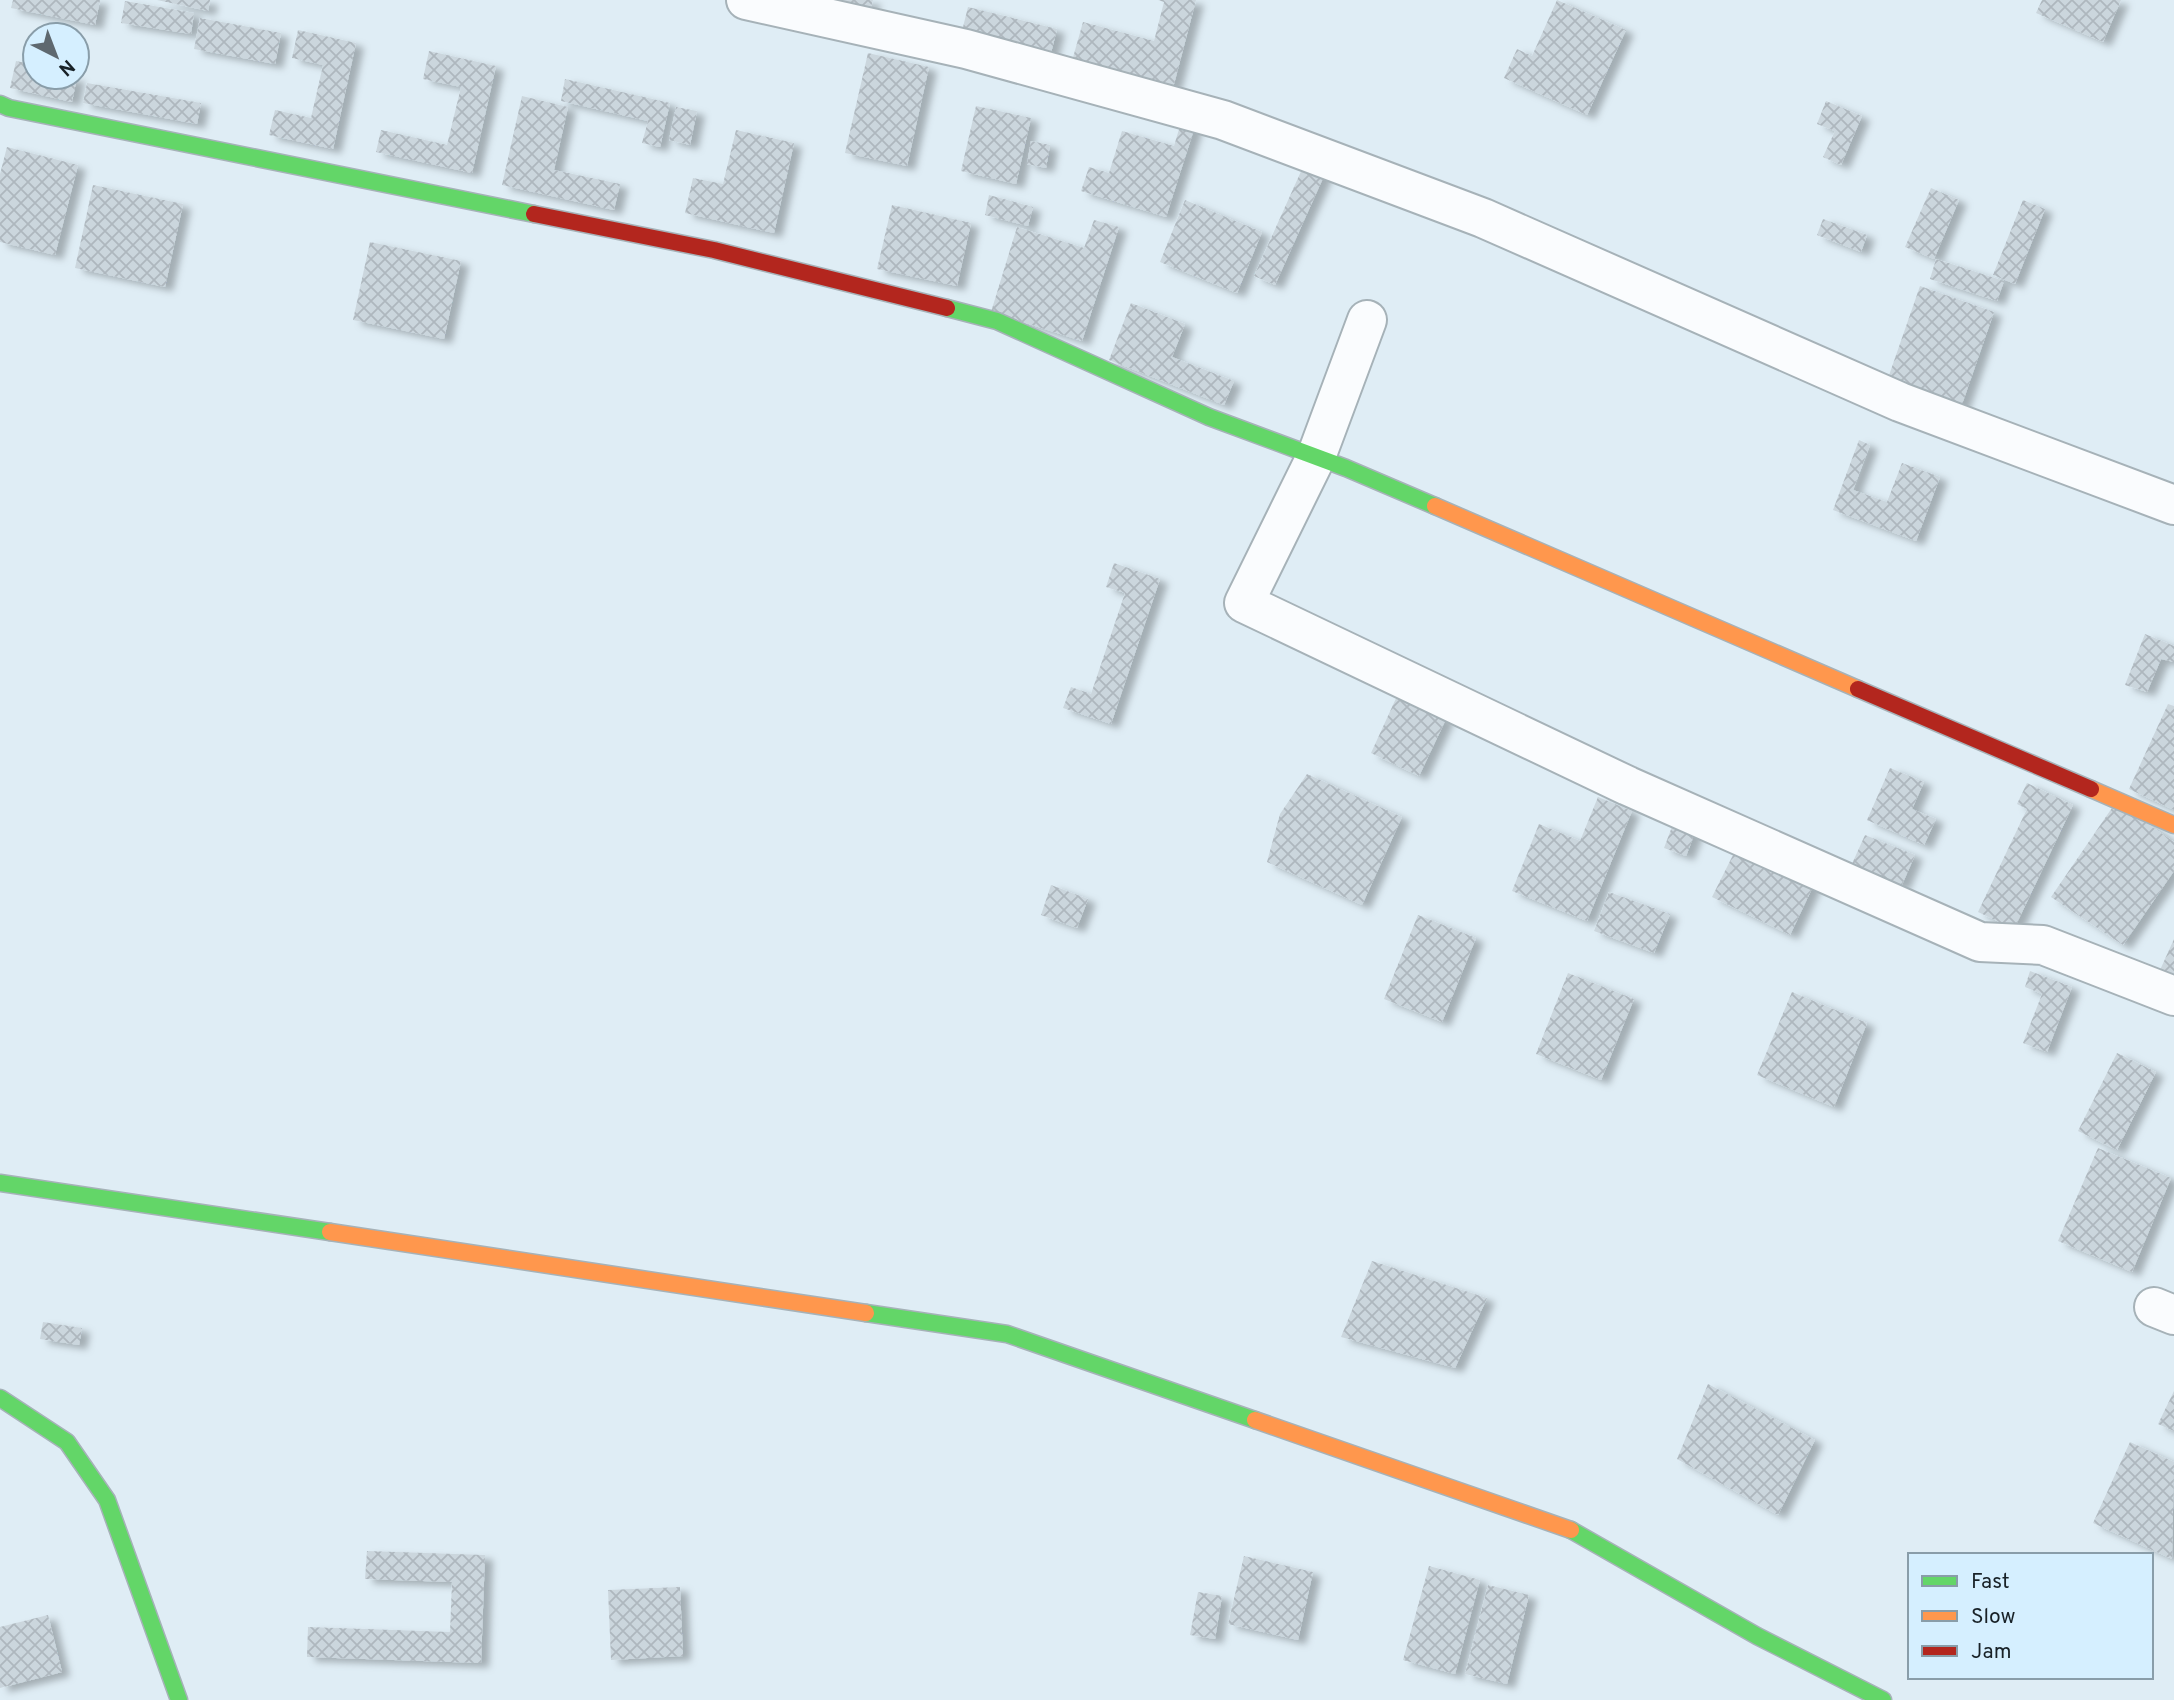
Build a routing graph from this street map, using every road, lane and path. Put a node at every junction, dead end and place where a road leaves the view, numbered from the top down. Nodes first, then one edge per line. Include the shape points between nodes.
1 (746, 0) edge
2 (0, 104) edge
3 (1367, 320) dead end
4 (1316, 457) junction
5 (2174, 506) edge
6 (2174, 825) edge
7 (2174, 996) edge
8 (0, 1183) edge
9 (0, 1398) edge
10 (179, 1700) edge
11 (1883, 1700) edge

1 - 5 street via 966,48 1223,120 1483,218 1900,402
2 - 4 street via 714,250 997,321 1209,417
3 - 4 street
4 - 6 street
4 - 7 street via 1244,603 1628,786 1980,942 2043,946
8 - 11 street via 1007,1334 1571,1530 1757,1636
9 - 10 street via 67,1442 107,1500

